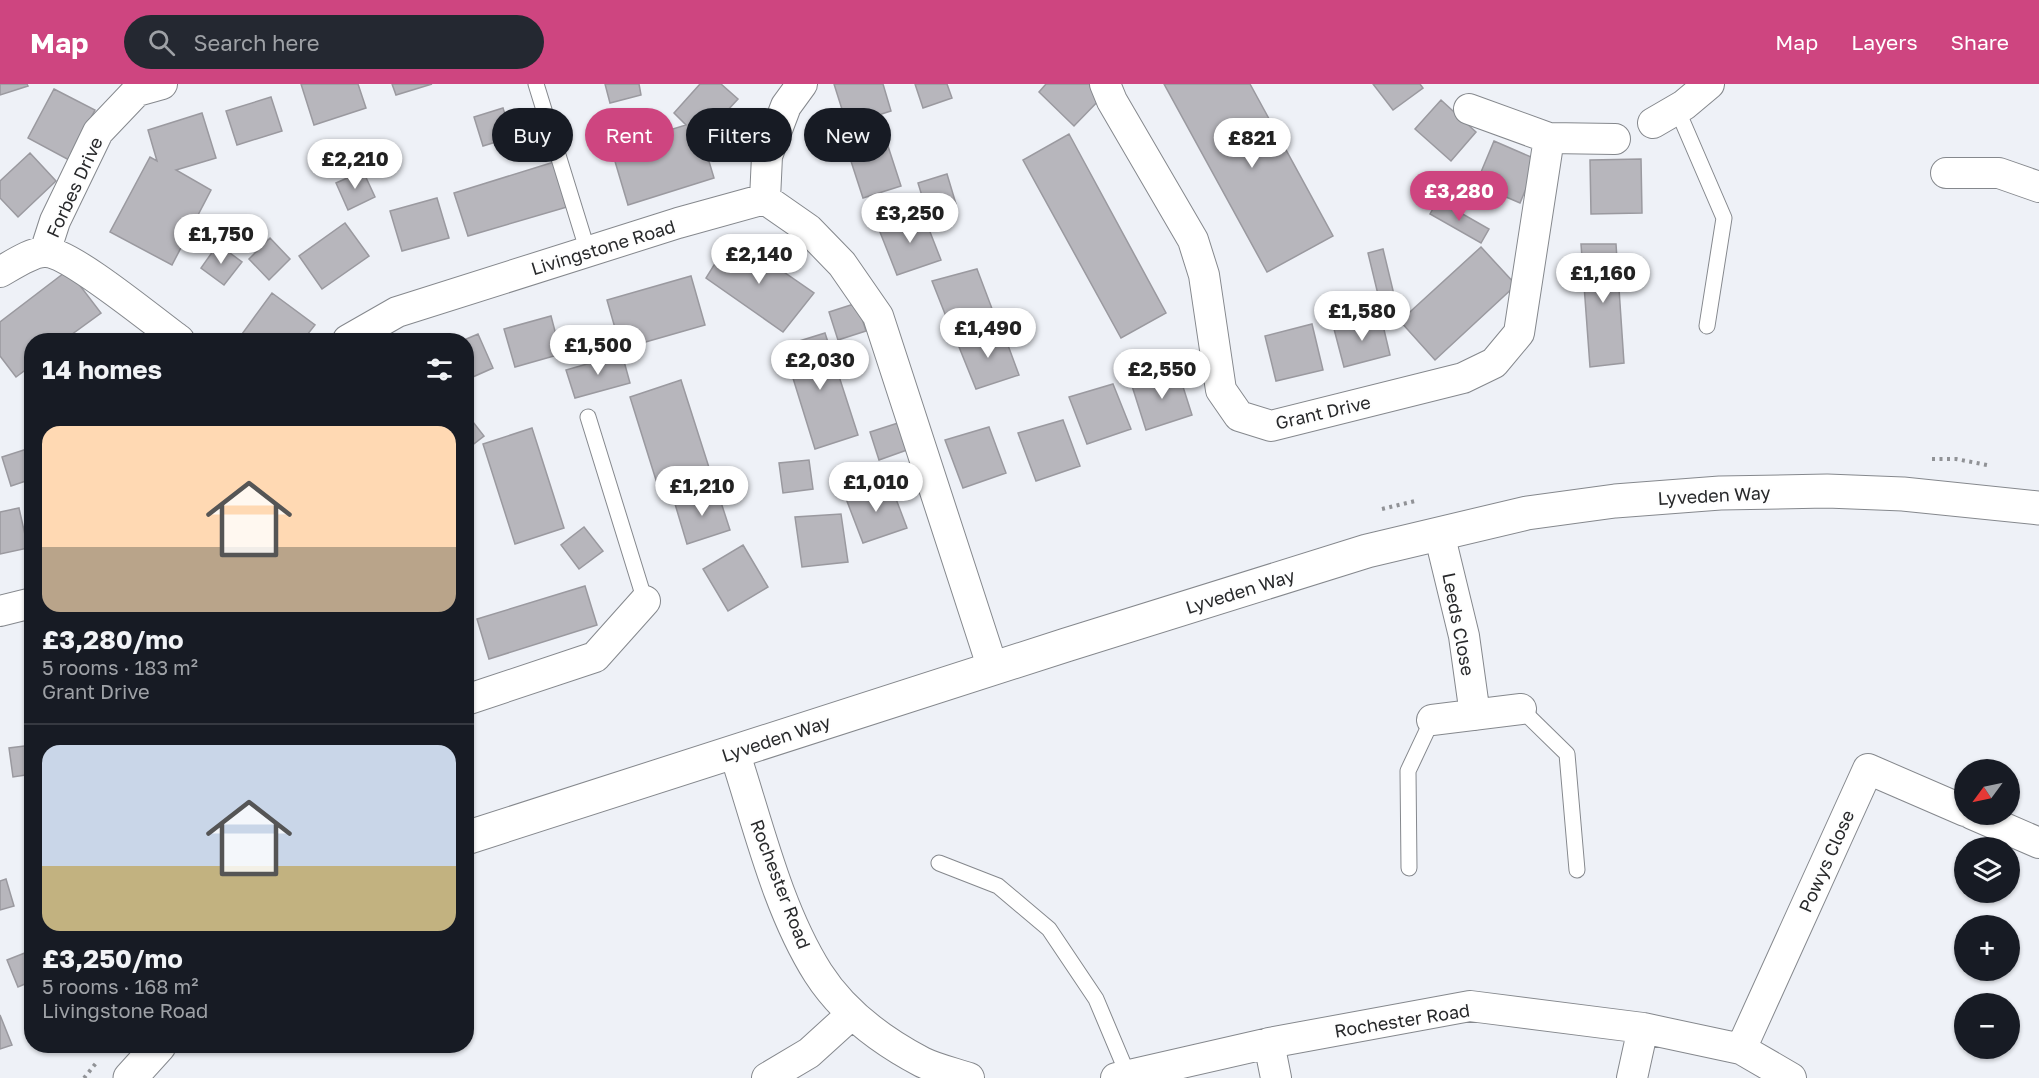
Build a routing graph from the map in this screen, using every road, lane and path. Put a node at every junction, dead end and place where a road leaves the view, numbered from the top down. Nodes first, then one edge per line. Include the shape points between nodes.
1 (162, 84) edge
2 (536, 84) edge
3 (802, 84) edge
4 (1105, 84) edge
5 (1709, 84) edge
6 (1469, 109) dead end
7 (1665, 116) joint
8 (1549, 138) junction
9 (1615, 139) dead end
10 (1946, 173) dead end
11 (2039, 187) edge
12 (765, 199) junction
13 (45, 252) junction
14 (588, 252) junction
15 (0, 272) edge
16 (1707, 326) dead end
17 (170, 333) edge
18 (360, 333) edge
19 (588, 417) dead end
20 (2039, 508) edge
21 (1439, 533) junction
22 (645, 601) joint
23 (24, 605) edge
24 (0, 611) edge
25 (993, 669) junction
26 (474, 697) edge
27 (1521, 709) joint
28 (1475, 715) junction
29 (1432, 720) joint
30 (734, 751) junction
31 (1954, 806) edge
32 (1997, 825) edge
33 (474, 835) edge
34 (2039, 843) edge
35 (939, 863) dead end
36 (1409, 868) dead end
37 (1577, 870) dead end
38 (852, 1014) junction
39 (1643, 1028) junction
40 (1269, 1043) junction
41 (1741, 1049) junction
42 (153, 1053) edge
43 (1122, 1077) edge
44 (130, 1078) edge
45 (767, 1078) edge
46 (969, 1078) edge
47 (1276, 1078) edge
48 (1632, 1078) edge
49 (1791, 1078) edge

1 - 13 street, Forbes Drive via 136,91 98,132 55,221
2 - 14 lane
3 - 12 street via 786,106 767,156
4 - 8 street, Grant Drive via 1193,240 1204,275 1221,390 1239,416 1271,426 1463,378 1494,363 1519,333
5 - 7 street
6 - 8 street
7 - 16 lane via 1724,218
8 - 9 street
10 - 11 street via 1999,173
12 - 14 street, Livingstone Road
12 - 25 street via 808,229 842,264 878,316
13 - 15 street, Forbes Drive
13 - 17 street, Forbes Drive via 72,261
14 - 18 street, Livingstone Road via 397,312
19 - 22 lane
20 - 21 street, Lyveden Way via 1903,494 1720,493 1527,513
21 - 25 street, Lyveden Way via 1367,551
21 - 28 street, Leeds Close via 1464,636
22 - 26 street via 595,657
23 - 24 street
25 - 30 street, Lyveden Way
27 - 28 street
27 - 37 lane via 1567,754
28 - 29 street
29 - 36 lane via 1408,771
30 - 33 street, Lyveden Way
30 - 38 street, Rochester Road via 796,932 818,974
31 - 41 street, Powys Close via 1868,770
32 - 34 street
35 - 43 lane via 998,886 1049,929 1096,999
38 - 45 street via 809,1053
38 - 46 street, Rochester Road via 885,1040 923,1062
39 - 40 street, Rochester Road via 1470,1006
39 - 41 street, Rochester Road
39 - 48 street
40 - 43 street, Rochester Road
40 - 47 street
41 - 49 street, Rochester Road
42 - 44 street

